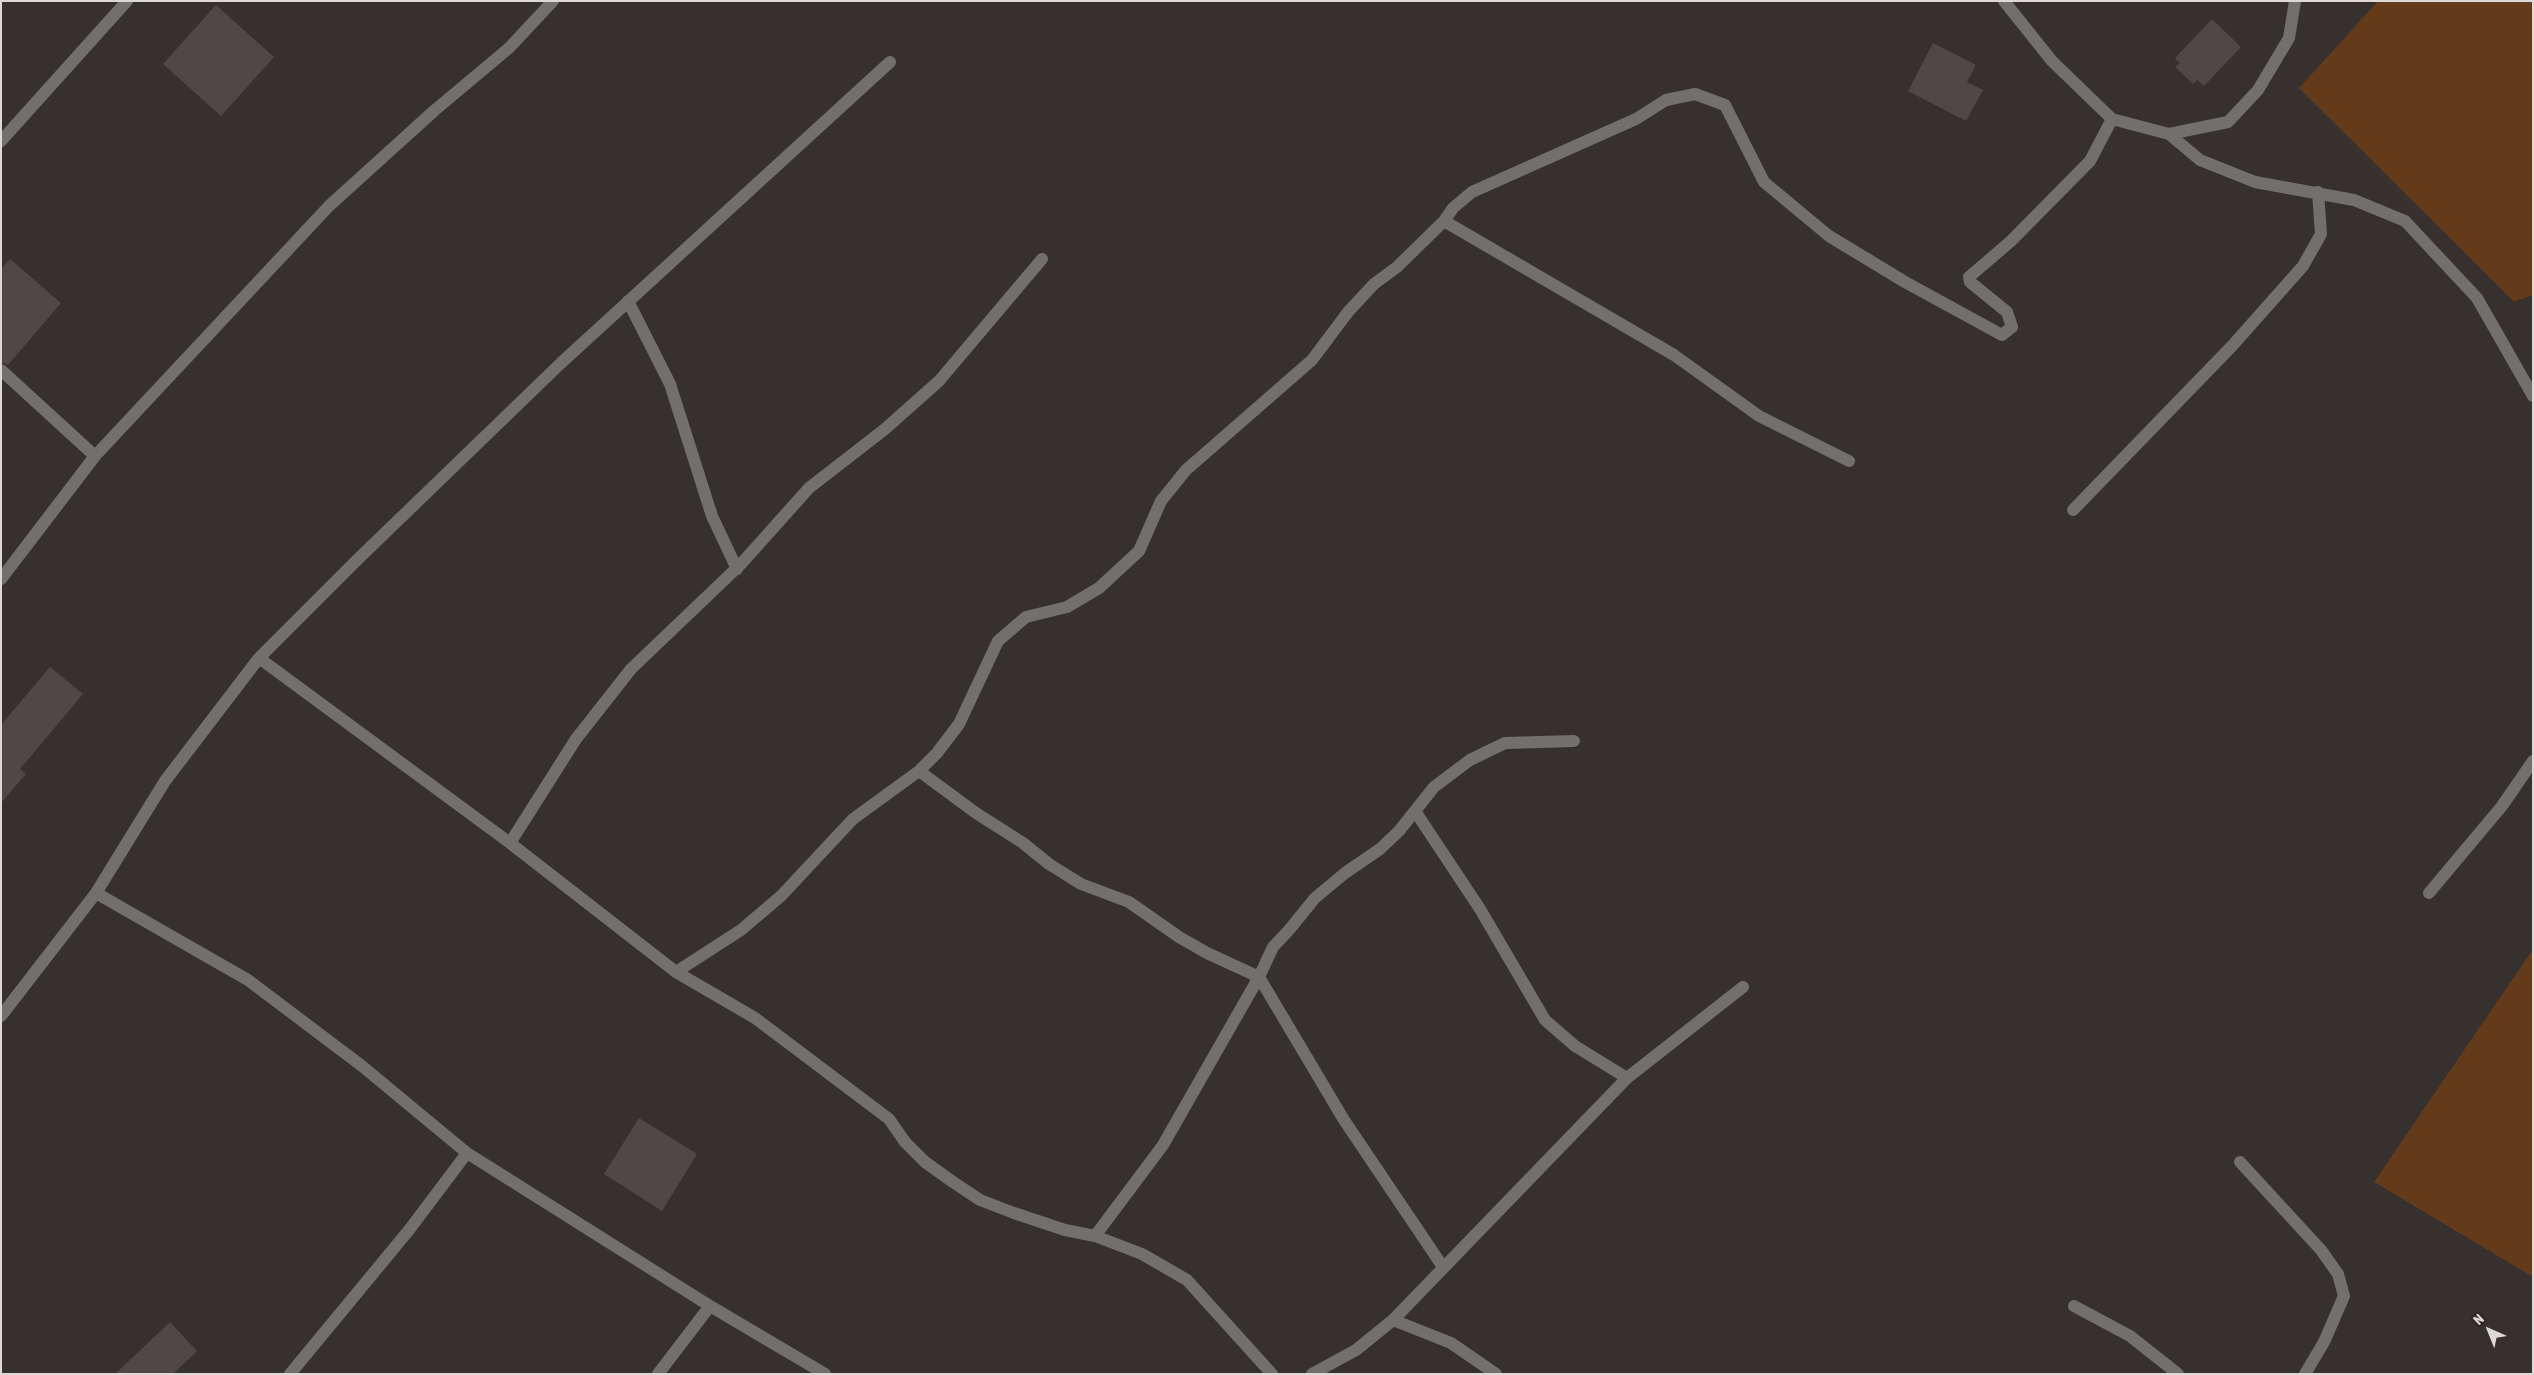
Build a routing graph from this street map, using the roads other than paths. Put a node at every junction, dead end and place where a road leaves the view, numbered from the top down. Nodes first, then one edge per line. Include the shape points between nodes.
1 (127, 1) edge
2 (554, 1) edge
3 (2004, 1) edge
4 (2295, 1) edge
5 (890, 62) dead end
6 (2112, 119) junction
7 (2169, 134) junction
8 (1, 141) edge
9 (2318, 192) junction
10 (1444, 221) junction
11 (1042, 259) dead end
12 (628, 301) junction
13 (1, 370) edge
14 (2533, 396) edge
15 (95, 456) junction
16 (1849, 461) dead end
17 (2073, 510) dead end
18 (736, 569) junction
19 (1, 578) edge
20 (259, 658) junction
21 (1574, 741) dead end
22 (2533, 761) edge
23 (918, 771) junction
24 (1415, 811) junction
25 (510, 844) junction
26 (96, 893) junction
27 (2429, 893) dead end
28 (676, 972) junction
29 (1259, 977) junction
30 (1743, 987) dead end
31 (1, 1016) edge
32 (1627, 1078) junction
33 (467, 1153) junction
34 (2240, 1162) dead end
35 (1095, 1236) junction
36 (1442, 1267) junction
37 (710, 1306) junction
38 (2074, 1306) dead end
39 (1393, 1320) junction
40 (290, 1374) edge
41 (658, 1374) edge
42 (825, 1374) edge
43 (1272, 1374) edge
44 (1312, 1374) edge
45 (1496, 1374) edge
46 (2178, 1374) edge
47 (2305, 1374) edge

1 - 8 street
2 - 15 street via 509,48 330,206
3 - 6 street via 2052,61
4 - 7 street via 2290,38 2258,90 2228,122
5 - 12 street
6 - 7 street
6 - 10 street via 2090,161 2011,241 1969,278 2007,312 2012,327 2002,335 1829,236 1764,182 1725,105 1695,94 1666,100 1636,119 1472,192 1453,208
7 - 9 street via 2200,160 2255,182
9 - 14 street via 2354,200 2405,222 2477,298
9 - 17 street via 2320,234 2303,266 2232,346
10 - 16 street via 1674,355 1759,416
10 - 23 street via 1397,267 1374,284 1312,360 1186,470 1162,500 1139,551 1099,588 1067,607 1026,617 998,641 959,724
11 - 18 street via 939,381 885,429 809,488
12 - 18 street via 670,384 712,516
12 - 20 street via 371,546
13 - 15 street
15 - 19 street
18 - 25 street via 631,668 576,739
20 - 25 street
20 - 26 street via 165,781
21 - 24 street via 1505,744 1470,760 1434,787
22 - 27 street via 2502,806
23 - 28 street via 853,819 781,896 741,930
23 - 29 street via 1081,884 1129,902 1186,941
24 - 29 street via 1380,849 1315,898 1273,947
24 - 32 street via 1480,910 1545,1020 1575,1046
25 - 28 street
26 - 31 street
26 - 33 street via 248,980 362,1066
28 - 35 street via 755,1018 889,1119 905,1142 926,1162 980,1200 1052,1226
29 - 35 street via 1163,1144
29 - 36 street via 1344,1120
30 - 32 street
32 - 36 street
33 - 37 street
33 - 40 street via 409,1230
34 - 47 street via 2321,1250 2338,1274 2344,1296 2324,1342
35 - 43 street via 1142,1254 1187,1280
36 - 39 street
37 - 41 street
37 - 42 street
38 - 46 street via 2130,1336
39 - 44 street via 1356,1350
39 - 45 street via 1451,1343

